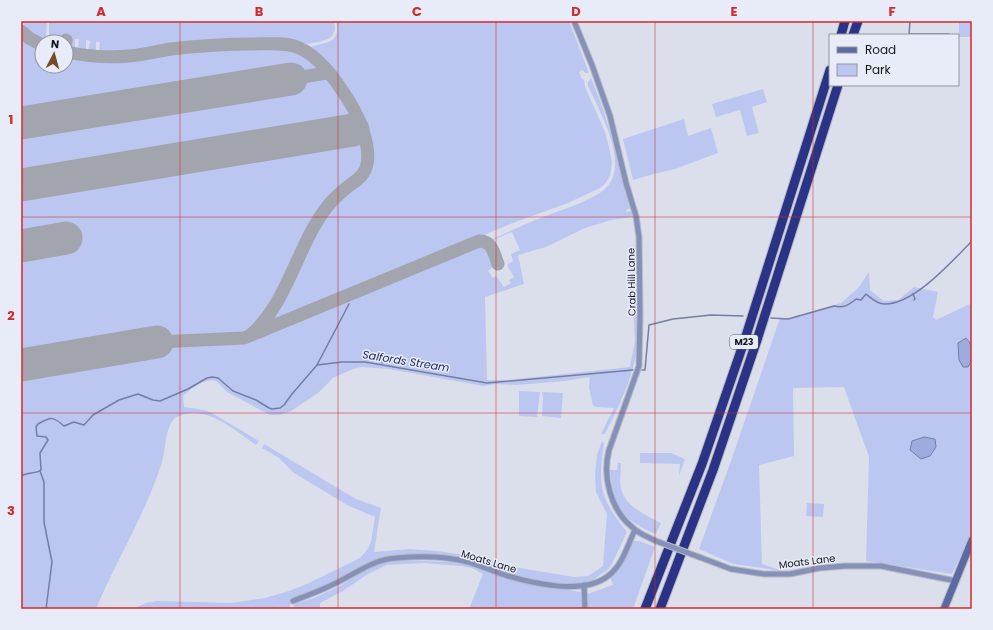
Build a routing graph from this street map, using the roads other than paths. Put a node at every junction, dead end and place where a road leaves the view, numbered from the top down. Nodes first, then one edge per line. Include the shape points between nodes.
1 (574, 21) edge
2 (845, 21) edge
3 (858, 21) edge
4 (841, 34) edge
5 (853, 34) edge
6 (829, 73) edge
7 (838, 86) edge
8 (635, 530) junction
9 (642, 534) joint
10 (972, 540) edge
11 (956, 581) junction
12 (584, 585) junction
13 (293, 601) dead end
14 (585, 609) edge
15 (645, 609) edge
16 (660, 609) edge
17 (944, 609) edge

1 - 8 street, Crab Hill Lane via 610,116 638,226 638,366 609,450 606,470 615,504 624,519
2 - 4 highway
3 - 5 highway
6 - 15 highway, M23 via 743,346 702,464
7 - 16 highway, M23 via 713,470
8 - 9 street, Crab Hill Lane
8 - 12 street, Moats Lane via 614,570 601,581
9 - 11 street, Moats Lane, bridge via 731,569 764,574 790,574 845,566 881,566
10 - 11 street
11 - 17 street
12 - 13 street, Moats Lane via 554,585 520,580 468,562 413,557 393,558 367,567 322,590
12 - 14 street

